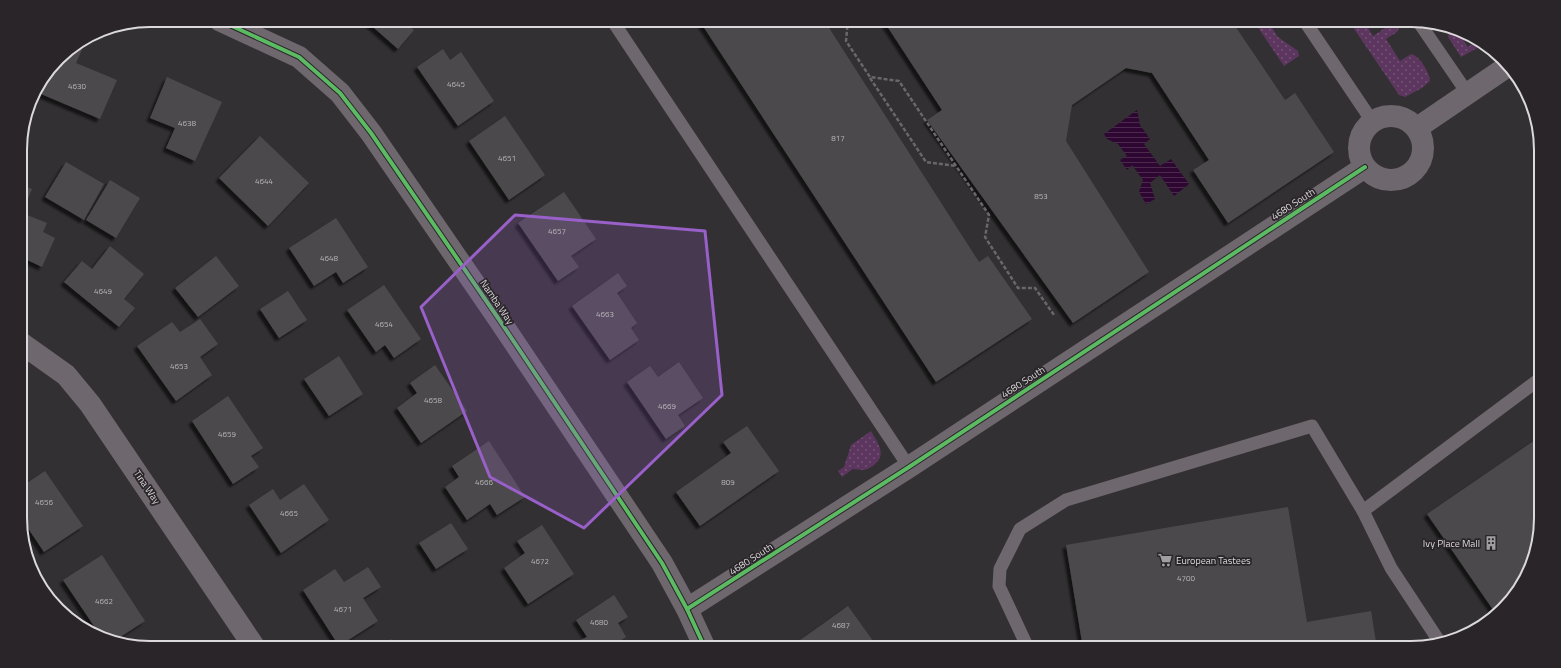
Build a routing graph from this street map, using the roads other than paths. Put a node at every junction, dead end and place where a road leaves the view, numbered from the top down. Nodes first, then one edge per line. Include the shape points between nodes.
1 (234, 27) edge
2 (617, 27) edge
3 (1309, 27) edge
4 (1423, 28) edge
5 (1504, 69) edge
6 (1468, 94) junction
7 (1372, 121) junction
8 (1417, 128) junction
9 (1365, 167) junction
10 (27, 348) edge
11 (1534, 383) edge
12 (908, 467) junction
13 (1363, 510) junction
14 (687, 609) junction
15 (1437, 638) edge
16 (250, 641) edge
17 (702, 641) edge
18 (1025, 641) edge

1 - 14 street, Namba Way via 299,58 340,93 372,133 662,564
2 - 12 lane
3 - 7 lane
4 - 6 lane
5 - 6 street
6 - 8 street
7 - 8 street via 1391,115 1401,116
7 - 9 street via 1360,138 1360,158
8 - 9 street via 1423,139 1422,161 1406,177 1384,179 1373,175
9 - 12 street, 4680 South
10 - 16 street, Tina Way via 66,375 90,404
11 - 13 lane
12 - 14 street, 4680 South
13 - 15 lane via 1391,568
13 - 18 lane via 1312,426 1066,500 1020,529 1000,569 999,586
14 - 17 street, Namba Way

